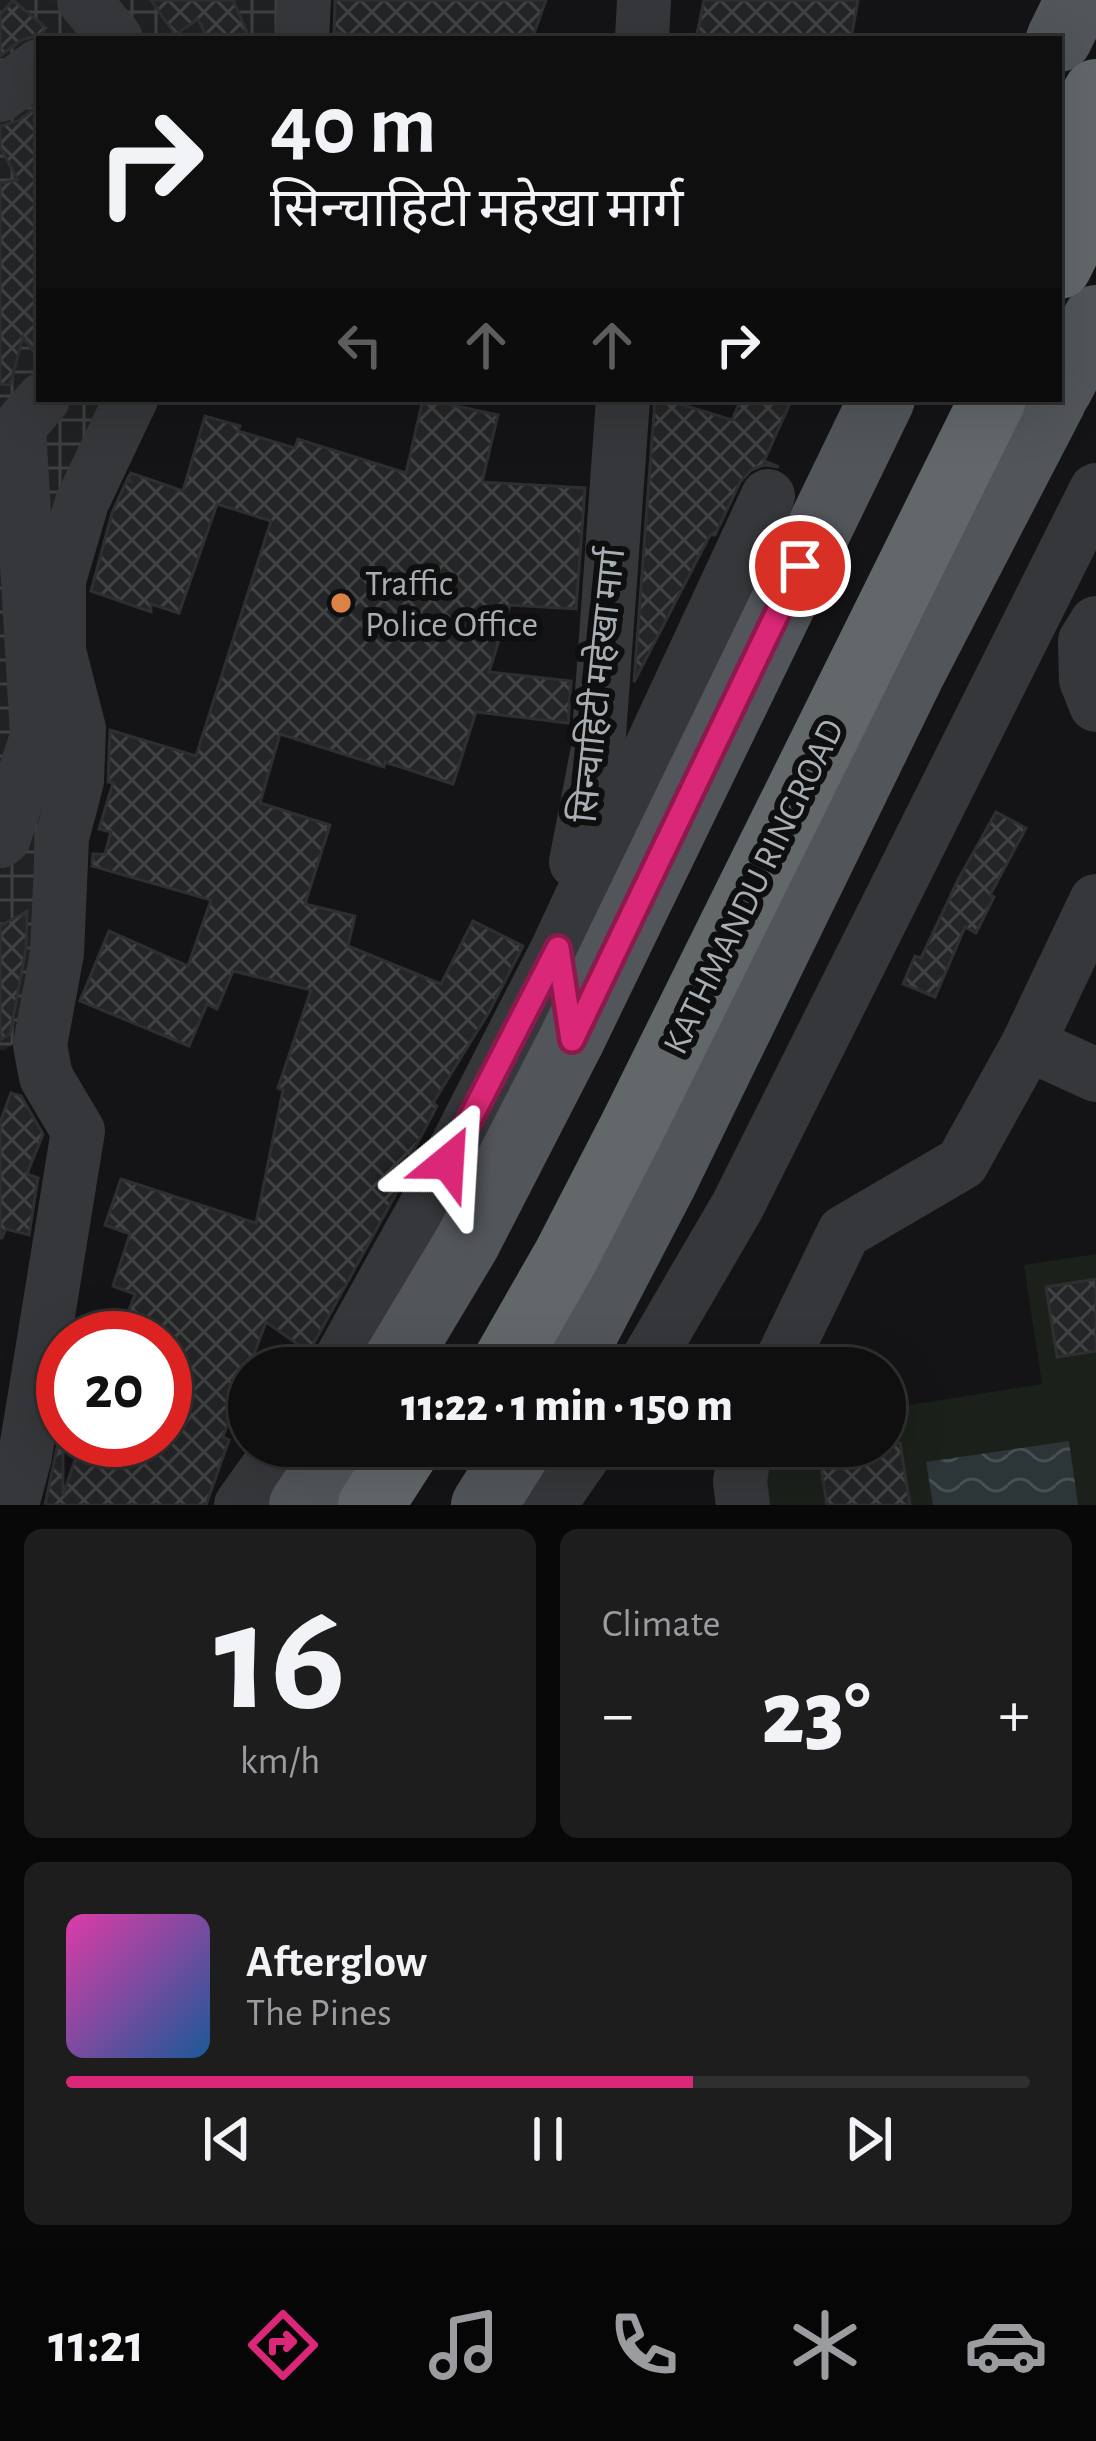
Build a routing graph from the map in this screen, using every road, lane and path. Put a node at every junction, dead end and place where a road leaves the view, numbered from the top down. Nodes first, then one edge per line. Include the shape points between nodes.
1 (304, 0) edge
2 (644, 0) edge
3 (1078, 0) edge
4 (302, 36) edge
5 (642, 36) edge
6 (1060, 36) edge
7 (36, 68) edge
8 (1096, 92) edge
9 (0, 94) edge
10 (1062, 160) edge
11 (1096, 191) edge
12 (1062, 260) edge
13 (1096, 318) edge
14 (1062, 383) edge
15 (130, 402) edge
16 (622, 402) edge
17 (881, 402) edge
18 (943, 402) edge
19 (993, 402) edge
20 (1052, 402) edge
21 (21, 417) edge
22 (1096, 490) edge
23 (768, 496) dead end
24 (1096, 623) edge
25 (1096, 706) edge
26 (1, 837) edge
27 (1096, 901) edge
28 (558, 948) junction
29 (572, 1040) junction
30 (1028, 1045) junction
31 (20, 1054) edge
32 (1096, 1075) edge
33 (348, 1347) edge
34 (405, 1347) edge
35 (466, 1347) edge
36 (514, 1347) edge
37 (578, 1347) edge
38 (655, 1347) edge
39 (788, 1347) edge
40 (268, 1467) edge
41 (328, 1467) edge
42 (395, 1467) edge
43 (540, 1467) edge
44 (742, 1467) edge
45 (499, 1484) edge
46 (12, 1505) edge
47 (241, 1505) edge
48 (302, 1505) edge
49 (371, 1505) edge
50 (418, 1505) edge
51 (743, 1505) edge

1 - 4 street
2 - 5 street
3 - 6 main road
7 - 9 street
8 - 10 highway
11 - 12 highway
13 - 14 main road
15 - 31 street via 82,502 59,580 59,651 80,729 77,782 62,838 57,953
16 - 28 street, सिन्चाहिटी महेखा मार्ग via 598,748
17 - 29 main road
18 - 35 highway, KATHMANDU RINGROAD
19 - 36 highway, KATHMANDU RINGROAD via 633,1126
20 - 37 main road
21 - 26 street via 38,736
22 - 38 street via 738,1205
23 - 28 street
24 - 25 street via 1085,641
27 - 30 street
28 - 29 street, सिन्चाहिटी महेखा मार्ग
28 - 33 street
29 - 34 main road
30 - 32 street
30 - 39 street via 962,1163 844,1232
31 - 46 street via 46,1077 78,1131
40 - 47 street
41 - 48 main road
42 - 49 highway
43 - 45 street
44 - 51 street
45 - 50 highway

